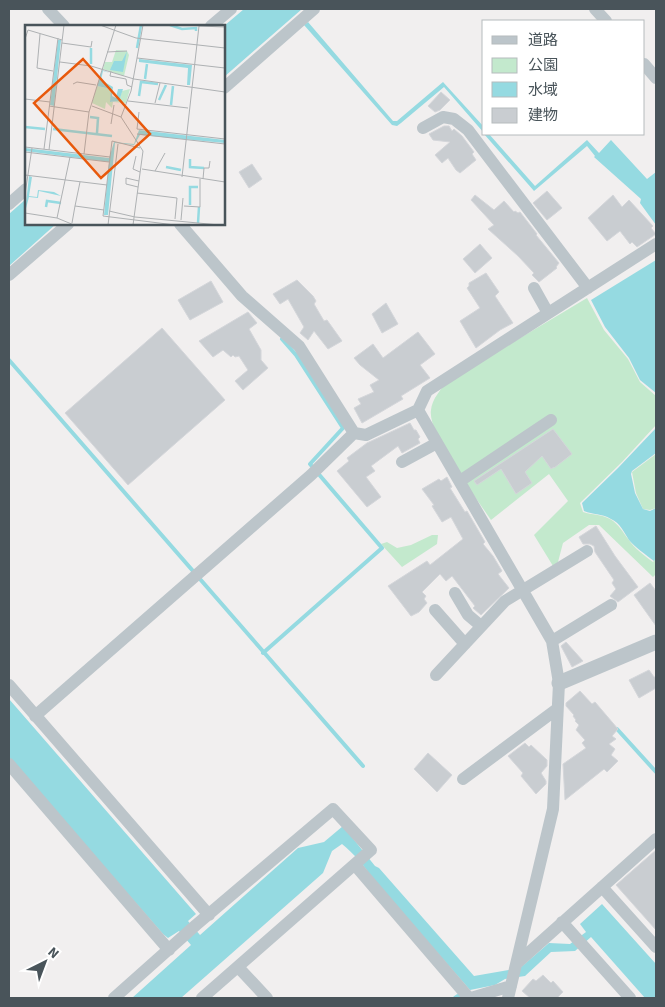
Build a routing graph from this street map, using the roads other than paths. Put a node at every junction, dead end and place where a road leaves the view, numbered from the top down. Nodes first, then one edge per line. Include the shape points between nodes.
1 (48, 9) edge
2 (231, 9) edge
3 (314, 9) edge
4 (595, 9) edge
5 (605, 20) edge
6 (63, 25) edge
7 (212, 25) edge
8 (645, 65) edge
9 (656, 78) edge
10 (225, 87) edge
11 (423, 128) dead end
12 (25, 190) edge
13 (9, 204) edge
14 (67, 225) edge
15 (181, 225) edge
16 (656, 244) edge
17 (9, 275) edge
18 (534, 288) dead end
19 (588, 288) junction
20 (548, 313) junction
21 (418, 410) junction
22 (551, 420) dead end
23 (354, 432) junction
24 (437, 443) junction
25 (402, 462) dead end
26 (460, 481) junction
27 (587, 551) dead end
28 (522, 590) junction
29 (455, 593) dead end
30 (611, 605) dead end
31 (435, 610) dead end
32 (481, 626) junction
33 (552, 642) junction
34 (656, 642) edge
35 (465, 644) junction
36 (436, 674) dead end
37 (560, 684) junction
38 (9, 685) edge
39 (557, 709) junction
40 (36, 716) junction
41 (9, 764) edge
42 (464, 779) dead end
43 (656, 839) edge
44 (355, 865) junction
45 (602, 887) junction
46 (209, 915) junction
47 (562, 922) junction
48 (174, 945) junction
49 (656, 947) edge
50 (516, 964) junction
51 (238, 967) junction
52 (509, 992) edge
53 (114, 998) edge
54 (202, 998) edge
55 (267, 998) edge
56 (470, 998) edge
57 (630, 998) edge

1 - 6 street
2 - 7 street
3 - 10 street
4 - 5 street
8 - 9 street
11 - 19 street via 442,117 454,120 468,130
12 - 13 street
14 - 17 street
15 - 23 street via 242,296 299,346
16 - 19 street
18 - 20 street
19 - 20 street
20 - 21 street via 427,391
21 - 23 street via 366,435
21 - 24 street
22 - 26 street
23 - 40 street via 311,475
24 - 25 street
24 - 26 street
26 - 28 street
27 - 28 street
28 - 32 street via 505,600
28 - 33 street
29 - 32 street via 468,615
30 - 33 street
31 - 35 street
32 - 35 street
33 - 37 street
34 - 37 street
35 - 36 street
37 - 39 street
38 - 40 street
39 - 42 street
39 - 50 street via 553,809
40 - 46 street
41 - 48 street
43 - 45 street
44 - 46 street via 371,850 333,809
44 - 51 street
44 - 56 street
45 - 47 street
45 - 49 street
46 - 48 street
47 - 50 street
47 - 57 street
48 - 53 street
50 - 52 street
51 - 54 street
51 - 55 street
52 - 56 street

